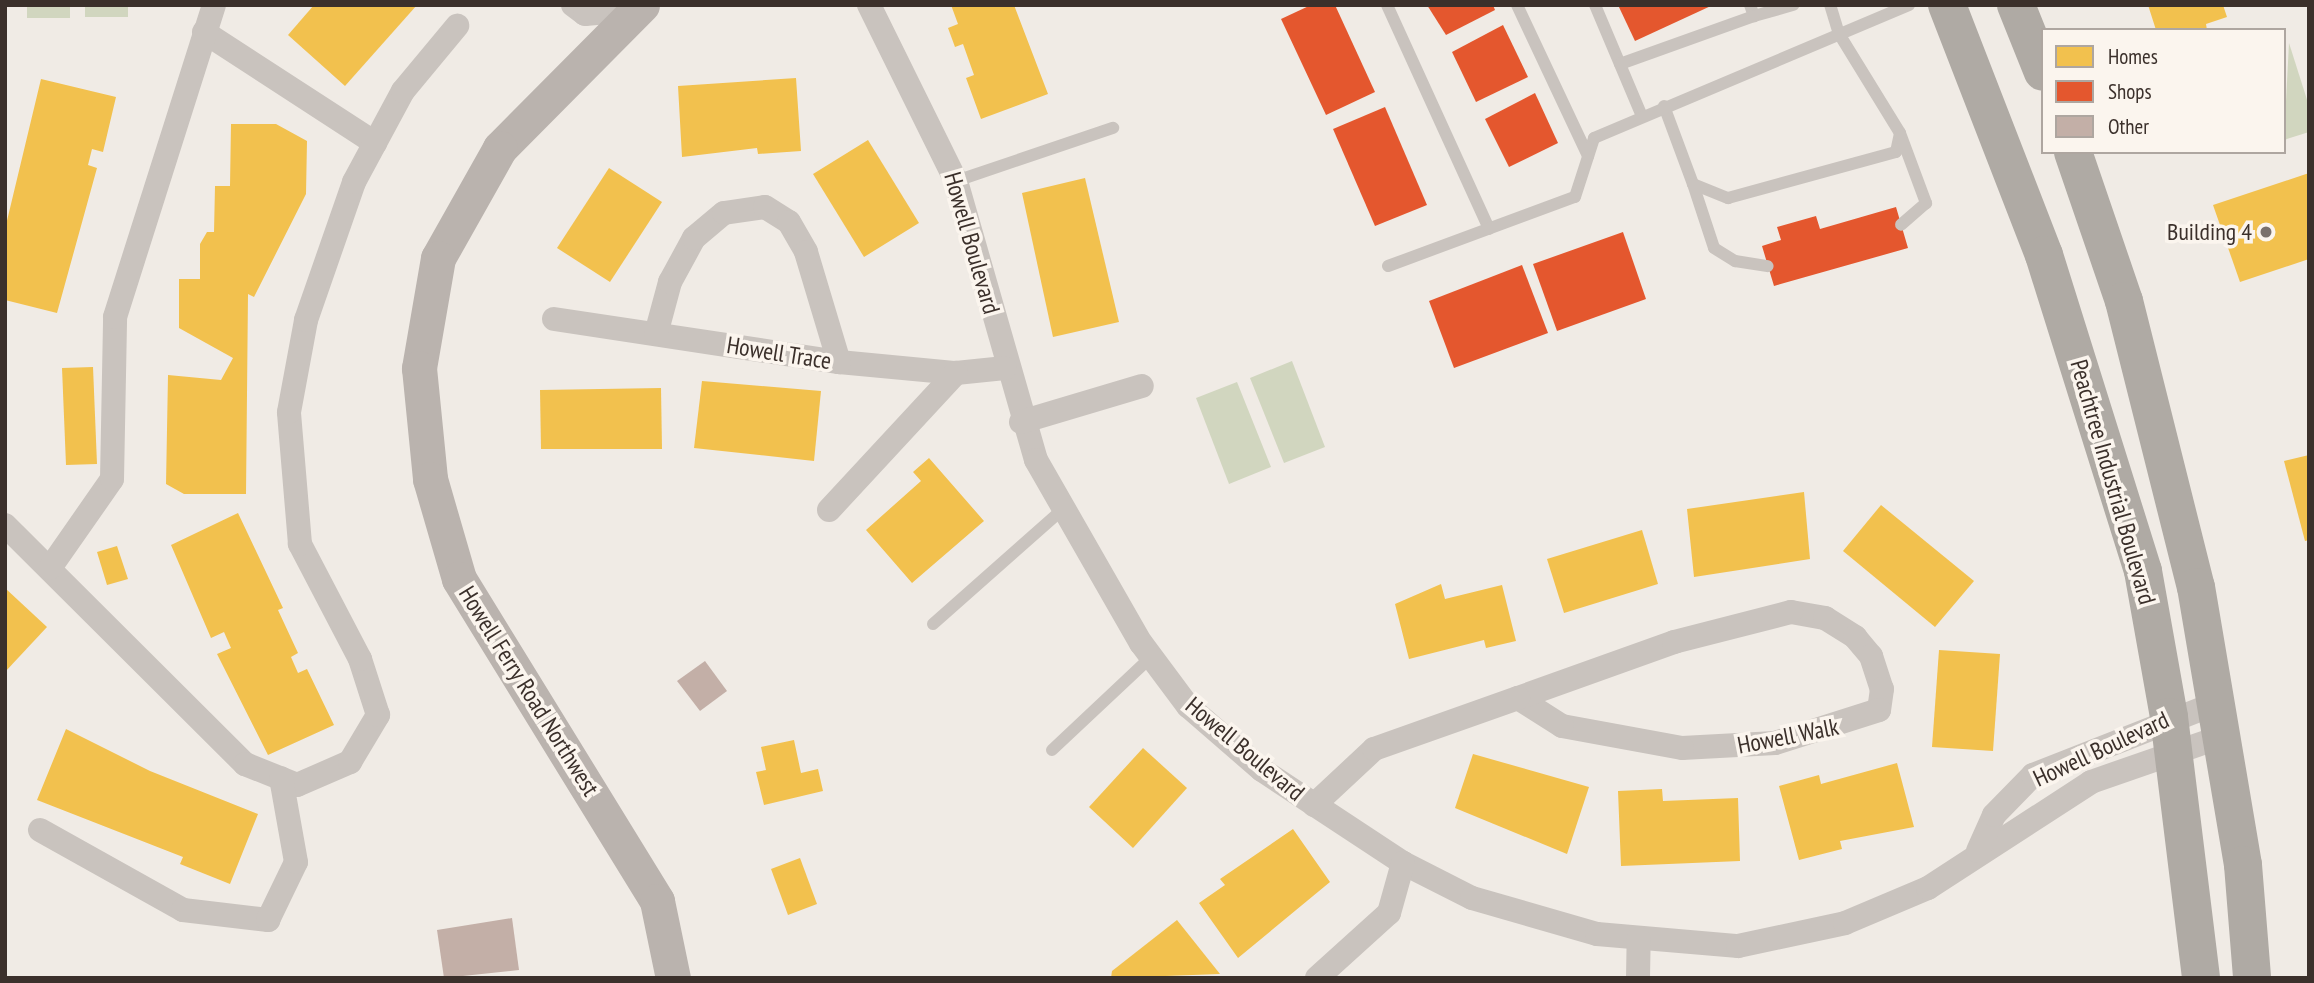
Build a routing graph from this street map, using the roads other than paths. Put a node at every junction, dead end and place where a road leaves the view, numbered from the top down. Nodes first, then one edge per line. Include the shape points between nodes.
1 (214, 5) edge
2 (572, 5) edge
3 (869, 5) edge
4 (1387, 5) edge
5 (1517, 5) edge
6 (1595, 5) edge
7 (1793, 5) edge
8 (1830, 5) edge
9 (1909, 5) edge
10 (1948, 5) edge
11 (2017, 5) edge
12 (628, 10) edge
13 (1752, 11) edge
14 (457, 26) dead end
15 (204, 32) junction
16 (1839, 34) junction
17 (1620, 64) junction
18 (2041, 67) edge
19 (1664, 106) junction
20 (1642, 116) junction
21 (1113, 128) dead end
22 (1900, 132) junction
23 (375, 143) junction
24 (2074, 154) edge
25 (1588, 156) junction
26 (956, 181) junction
27 (1693, 184) junction
28 (1901, 225) dead end
29 (1489, 229) junction
30 (1768, 265) dead end
31 (1388, 267) dead end
32 (554, 318) dead end
33 (656, 334) junction
34 (839, 362) junction
35 (1006, 368) junction
36 (956, 373) junction
37 (1142, 386) dead end
38 (1021, 422) junction
39 (829, 510) dead end
40 (1062, 510) junction
41 (5, 525) edge
42 (50, 568) junction
43 (933, 624) dead end
44 (1151, 657) junction
45 (1518, 698) junction
46 (2220, 719) junction
47 (2171, 733) junction
48 (1052, 750) dead end
49 (281, 778) junction
50 (1314, 805) junction
51 (40, 830) dead end
52 (1978, 851) junction
53 (1403, 863) junction
54 (1639, 939) junction
55 (673, 978) edge
56 (1317, 978) edge
57 (1638, 978) edge
58 (2201, 978) edge
59 (2252, 978) edge

1 - 15 street
2 - 12 street via 585,14
3 - 26 street, Howell Boulevard
4 - 29 lane
5 - 25 lane
6 - 17 lane
7 - 13 lane
8 - 16 lane
9 - 16 lane
10 - 47 highway, Peachtree Industrial Boulevard via 2014,170 2088,387 2143,571
11 - 18 highway
12 - 55 street, Howell Ferry Road Northwest via 500,148 438,258 419,368 430,479 459,579 657,901
13 - 17 lane
14 - 23 street via 403,91
15 - 23 street
15 - 42 street via 115,317 112,479
16 - 19 lane
16 - 22 lane
17 - 20 lane
19 - 20 lane
19 - 27 lane
20 - 25 lane via 1594,138
21 - 26 lane
22 - 27 lane via 1896,152 1728,198
22 - 28 lane via 1926,203
23 - 49 street via 354,182 306,320 289,412 300,544 360,659 378,715 350,762 297,785
24 - 46 highway, Peachtree Industrial Boulevard via 2164,444
25 - 29 lane via 1574,197
26 - 35 street, Howell Boulevard
27 - 30 lane via 1714,248 1735,261
29 - 31 lane
32 - 33 street, Howell Trace
33 - 34 street, Howell Trace
33 - 34 street via 670,282 694,238 724,213 765,207 789,222 806,252
34 - 36 street, Howell Trace
35 - 36 street, Howell Trace
35 - 38 street, Howell Boulevard
36 - 39 street
37 - 38 street
38 - 40 street, Howell Boulevard
40 - 43 lane
40 - 44 street, Howell Boulevard
41 - 42 street
42 - 49 street via 245,764
44 - 48 lane
44 - 50 street, Howell Boulevard via 1188,706
45 - 45 street, Howell Walk via 1674,642 1791,612 1825,618 1855,637 1871,656 1882,689 1879,710 1856,722 1736,748 1682,748 1588,734 1562,726
45 - 50 street, Howell Walk via 1374,750
46 - 47 street, Howell Boulevard
46 - 47 street, Howell Boulevard
46 - 59 highway, Peachtree Industrial Boulevard
47 - 52 street, Howell Boulevard
47 - 52 street, Howell Boulevard via 2033,775 1994,815
47 - 58 highway, Peachtree Industrial Boulevard
49 - 51 street via 296,862 268,920 183,910
50 - 53 street, Howell Boulevard
52 - 54 street, Howell Boulevard via 1928,888 1845,923 1738,946
53 - 54 street, Howell Boulevard via 1472,898 1597,934
53 - 56 street via 1389,913
54 - 57 street

